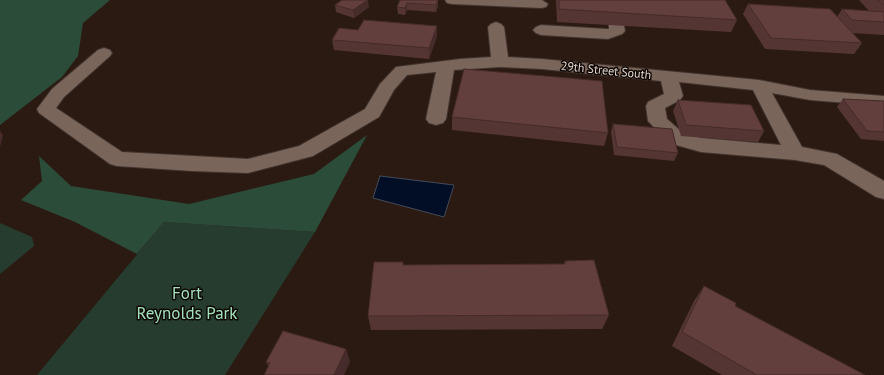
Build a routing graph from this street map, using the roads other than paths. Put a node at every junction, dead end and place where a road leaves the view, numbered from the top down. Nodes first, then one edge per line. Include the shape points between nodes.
1 (452, 0) edge
2 (541, 2) edge
3 (615, 14) edge
4 (496, 27) dead end
5 (542, 47) junction
6 (104, 53) dead end
7 (500, 62) junction
8 (446, 66) junction
9 (669, 77) junction
10 (759, 85) junction
11 (884, 101) edge
12 (436, 119) dead end
13 (795, 153) junction
14 (884, 191) edge

1 - 2 street
2 - 5 street
3 - 5 street via 617,31
4 - 7 street
5 - 7 street, 29th Street South
5 - 9 street, 29th Street South
6 - 8 street, 29th Street South via 58,93 46,109 117,159 192,164 248,166 306,151 372,113 386,88 402,71
7 - 8 street, 29th Street South
8 - 12 street
9 - 10 street, 29th Street South
9 - 13 street via 674,96 655,106 658,121 676,138 701,146
10 - 11 street, 29th Street South via 810,95
10 - 13 street
13 - 14 street via 830,159

